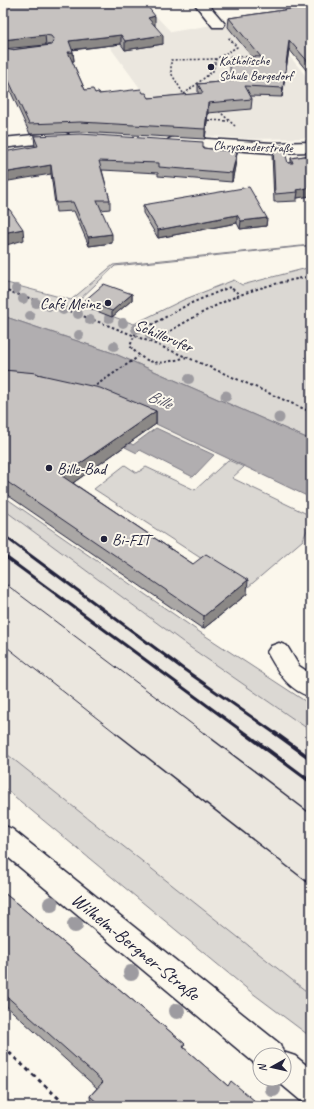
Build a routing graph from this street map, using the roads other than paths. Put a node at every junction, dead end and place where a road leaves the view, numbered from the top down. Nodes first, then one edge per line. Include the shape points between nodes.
1 (200, 3) edge
2 (218, 24) road end
3 (79, 136) edge
4 (160, 141) edge
5 (3, 143) edge
6 (311, 147) edge
7 (279, 652) dead end
8 (311, 687) edge
9 (3, 837) edge
10 (259, 1047) edge
11 (292, 1074) edge
12 (311, 1090) edge

1 - 2 street
3 - 5 street
4 - 6 street, Chrysanderstraße via 272,148
7 - 8 street via 291,673
9 - 10 street, Wilhelm-Bergner-Straße
11 - 12 street

